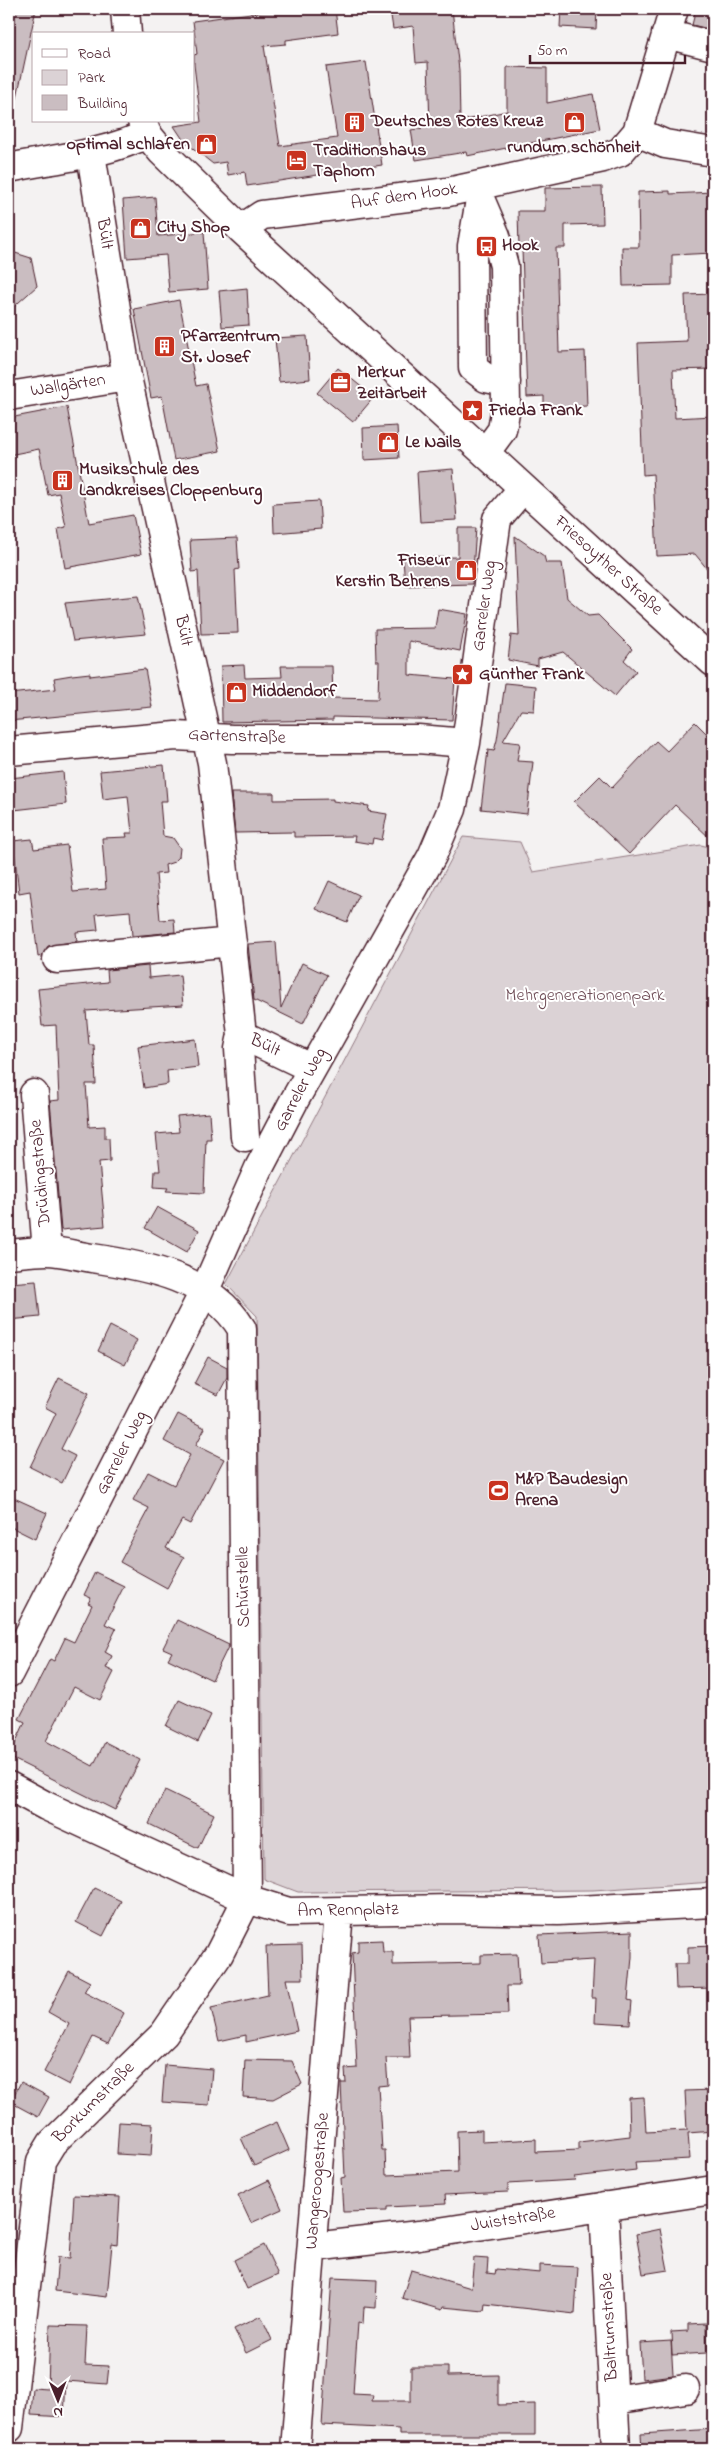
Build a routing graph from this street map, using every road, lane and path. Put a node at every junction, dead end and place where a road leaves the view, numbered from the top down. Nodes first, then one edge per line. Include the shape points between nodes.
1 (670, 21) edge
2 (713, 46) edge
3 (145, 127) edge
4 (636, 132) junction
5 (713, 152) edge
6 (91, 154) junction
7 (9, 168) edge
8 (478, 194) junction
9 (241, 229) junction
10 (127, 377) junction
11 (9, 396) edge
12 (494, 461) junction
13 (523, 488) junction
14 (713, 662) edge
15 (207, 736) junction
16 (466, 743) junction
17 (9, 751) edge
18 (232, 942) junction
19 (57, 959) dead end
20 (242, 1036) junction
21 (311, 1068) junction
22 (34, 1094) dead end
23 (246, 1137) dead end
24 (47, 1251) junction
25 (9, 1254) edge
26 (204, 1292) junction
27 (9, 1673) edge
28 (9, 1786) edge
29 (247, 1898) junction
30 (713, 1903) edge
31 (339, 1912) junction
32 (713, 2190) edge
33 (604, 2206) junction
34 (313, 2247) junction
35 (685, 2389) dead end
36 (614, 2400) junction
37 (9, 2428) edge
38 (295, 2449) edge
39 (616, 2449) edge

1 - 2 street
1 - 4 street
3 - 6 street via 133,141
3 - 9 street via 178,169
4 - 5 street via 665,144
4 - 8 street via 620,152
6 - 7 street
6 - 10 street, Bült
8 - 9 street, Auf dem Hook via 400,199 262,215
8 - 12 street, Auf dem Hook via 496,236 504,266 506,406
9 - 12 street
10 - 11 street, Wallgärten
10 - 15 street, Bült
12 - 13 street, Friesoyther Straße
13 - 14 street, Friesoyther Straße
13 - 16 street, Garreler Weg via 497,519
15 - 16 street, Gartenstraße via 232,739 418,739
15 - 17 street, Gartenstraße
15 - 18 street, Bült
16 - 21 street, Garreler Weg via 452,810 432,856
18 - 19 street
18 - 20 street, Bült
20 - 21 street, Bült
20 - 23 street via 239,1049
21 - 26 street, Garreler Weg via 259,1168
22 - 24 street, Drüdingstraße
24 - 25 street, Drüdingstraße
24 - 26 street, Drüdingstraße via 132,1264 178,1278
26 - 27 street, Garreler Weg
26 - 29 street, Schürstelle via 231,1311 242,1329
28 - 29 street, Am Rennplatz
29 - 31 street, Am Rennplatz via 289,1912
29 - 37 street, Borkumstraße via 219,1954 164,2034 52,2143 41,2161
30 - 31 street, Am Rennplatz via 558,1911
31 - 34 street, Wangeroogestraße
32 - 33 street, Juiststraße
33 - 34 street, Juiststraße via 419,2235
33 - 36 street, Baltrumstraße
34 - 38 street, Wangeroogestraße
35 - 36 street
36 - 39 street, Baltrumstraße

